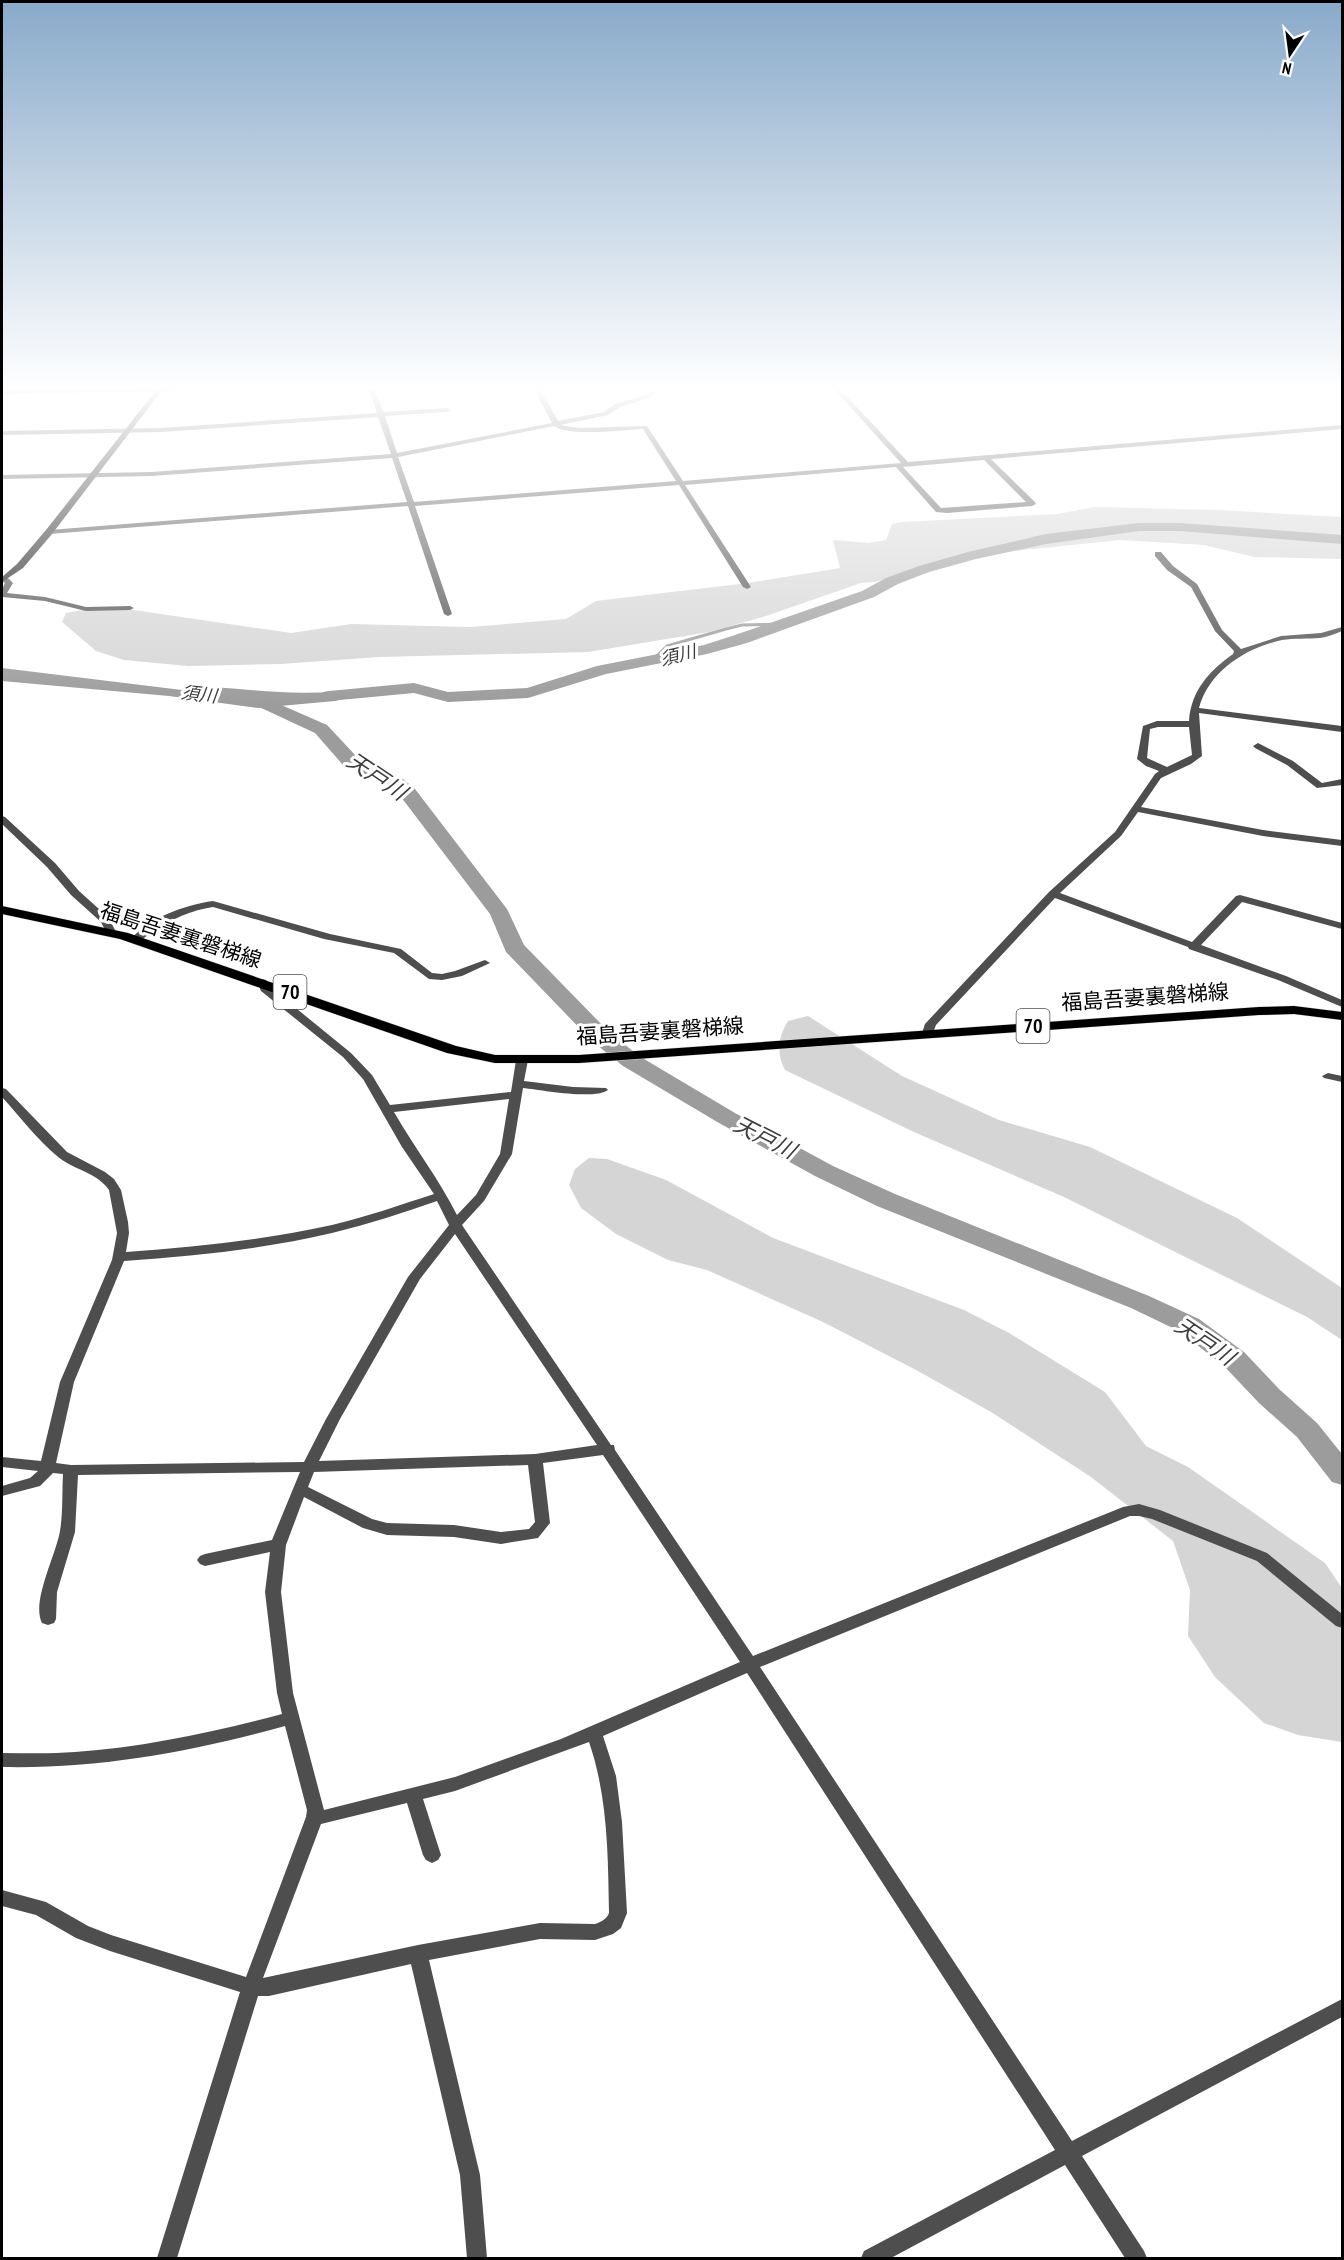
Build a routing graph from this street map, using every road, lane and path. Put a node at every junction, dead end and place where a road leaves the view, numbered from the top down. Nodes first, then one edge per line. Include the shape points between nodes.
1 (78, 494) edge
2 (406, 494) edge
3 (519, 494) edge
4 (688, 494) edge
5 (926, 494) edge
6 (1022, 494) edge
7 (409, 503) junction
8 (50, 532) junction
9 (1158, 554) dead end
10 (3, 580) edge
11 (747, 586) dead end
12 (2, 594) edge
13 (130, 608) dead end
14 (448, 614) dead end
15 (1341, 631) edge
16 (1238, 652) junction
17 (1194, 710) junction
18 (1194, 724) junction
19 (1342, 729) edge
20 (1258, 746) dead end
21 (1166, 770) junction
22 (1342, 782) edge
23 (1136, 809) junction
24 (2, 819) edge
25 (1342, 843) edge
26 (1053, 894) junction
27 (2, 910) edge
28 (1342, 927) edge
29 (111, 932) junction
30 (135, 940) junction
31 (1193, 946) junction
32 (485, 963) dead end
33 (262, 982) junction
34 (1342, 1004) edge
35 (1342, 1016) edge
36 (928, 1033) junction
37 (522, 1060) junction
38 (1328, 1076) dead end
39 (1342, 1079) edge
40 (517, 1089) junction
41 (602, 1090) dead end
42 (2, 1091) edge
43 (386, 1109) junction
44 (441, 1196) junction
45 (455, 1225) junction
46 (118, 1257) junction
47 (609, 1449) junction
48 (535, 1459) junction
49 (2, 1462) edge
50 (309, 1467) junction
51 (47, 1468) junction
52 (71, 1470) junction
53 (299, 1490) junction
54 (2, 1491) edge
55 (278, 1545) junction
56 (205, 1560) dead end
57 (48, 1619) dead end
58 (1342, 1622) edge
59 (751, 1664) junction
60 (291, 1718) junction
61 (594, 1733) junction
62 (2, 1760) edge
63 (413, 1795) junction
64 (315, 1817) junction
65 (432, 1855) dead end
66 (2, 1898) edge
67 (418, 1953) junction
68 (251, 1987) junction
69 (1342, 2008) edge
70 (1069, 2153) junction
71 (167, 2259) edge
72 (477, 2259) edge
73 (871, 2259) edge
74 (1137, 2259) edge

1 - 8 street
2 - 7 street
3 - 7 street
4 - 11 street
5 - 6 street via 939,510 947,511 1032,504
7 - 8 street
7 - 14 street
8 - 10 street
9 - 16 street via 1194,586 1219,631
10 - 12 street via 9,583
12 - 13 street via 86,609
15 - 16 street via 1281,638
16 - 17 street via 1200,690
17 - 18 street
17 - 19 street
18 - 21 street via 1195,758
18 - 21 street via 1157,724 1146,728 1142,759
20 - 22 street via 1290,763 1320,786
21 - 23 street
23 - 25 street
23 - 26 street via 1118,834
24 - 29 street via 105,920
26 - 31 street
26 - 36 street via 943,1011
27 - 29 main road, 福島吾妻裏磐梯線 / 70
28 - 31 street via 1240,898
29 - 30 main road, 福島吾妻裏磐梯線 / 70
30 - 32 street via 164,921 213,904 320,935 391,949 429,976 458,974
30 - 33 main road, 福島吾妻裏磐梯線 / 70
31 - 34 street
33 - 37 main road, 福島吾妻裏磐梯線 / 70 via 452,1050
33 - 43 street via 265,989 357,1064
35 - 36 main road, 福島吾妻裏磐梯線 / 70 via 1294,1010 1259,1011
36 - 37 main road, 福島吾妻裏磐梯線 / 70
37 - 40 street
38 - 39 street
40 - 41 street
40 - 43 street
40 - 45 street via 506,1154 480,1198
42 - 46 street via 63,1155 113,1185 123,1233
43 - 44 street
44 - 45 street
44 - 46 street via 306,1234
45 - 47 street
45 - 50 street via 415,1277
46 - 51 street via 67,1382
47 - 48 street
47 - 59 street
48 - 50 street
48 - 53 street via 543,1523 538,1531 526,1536 501,1538 387,1530
49 - 51 street
50 - 52 street
50 - 53 street
51 - 52 street
51 - 54 street via 35,1482
52 - 57 street via 67,1532 49,1592
53 - 55 street
55 - 56 street
55 - 60 street via 273,1603
58 - 59 street via 1262,1557 1155,1514 1132,1510
59 - 61 street
59 - 70 street
60 - 62 street via 223,1736 134,1752 51,1761
60 - 64 street
61 - 63 street via 455,1784
61 - 67 street via 614,1828 618,1913 615,1922 596,1932 522,1933
63 - 64 street
63 - 65 street
64 - 68 street
66 - 68 street via 40,1908 110,1943
67 - 68 street via 269,1988
67 - 72 street via 470,2175
68 - 71 street
69 - 70 street
70 - 73 street
70 - 74 street

